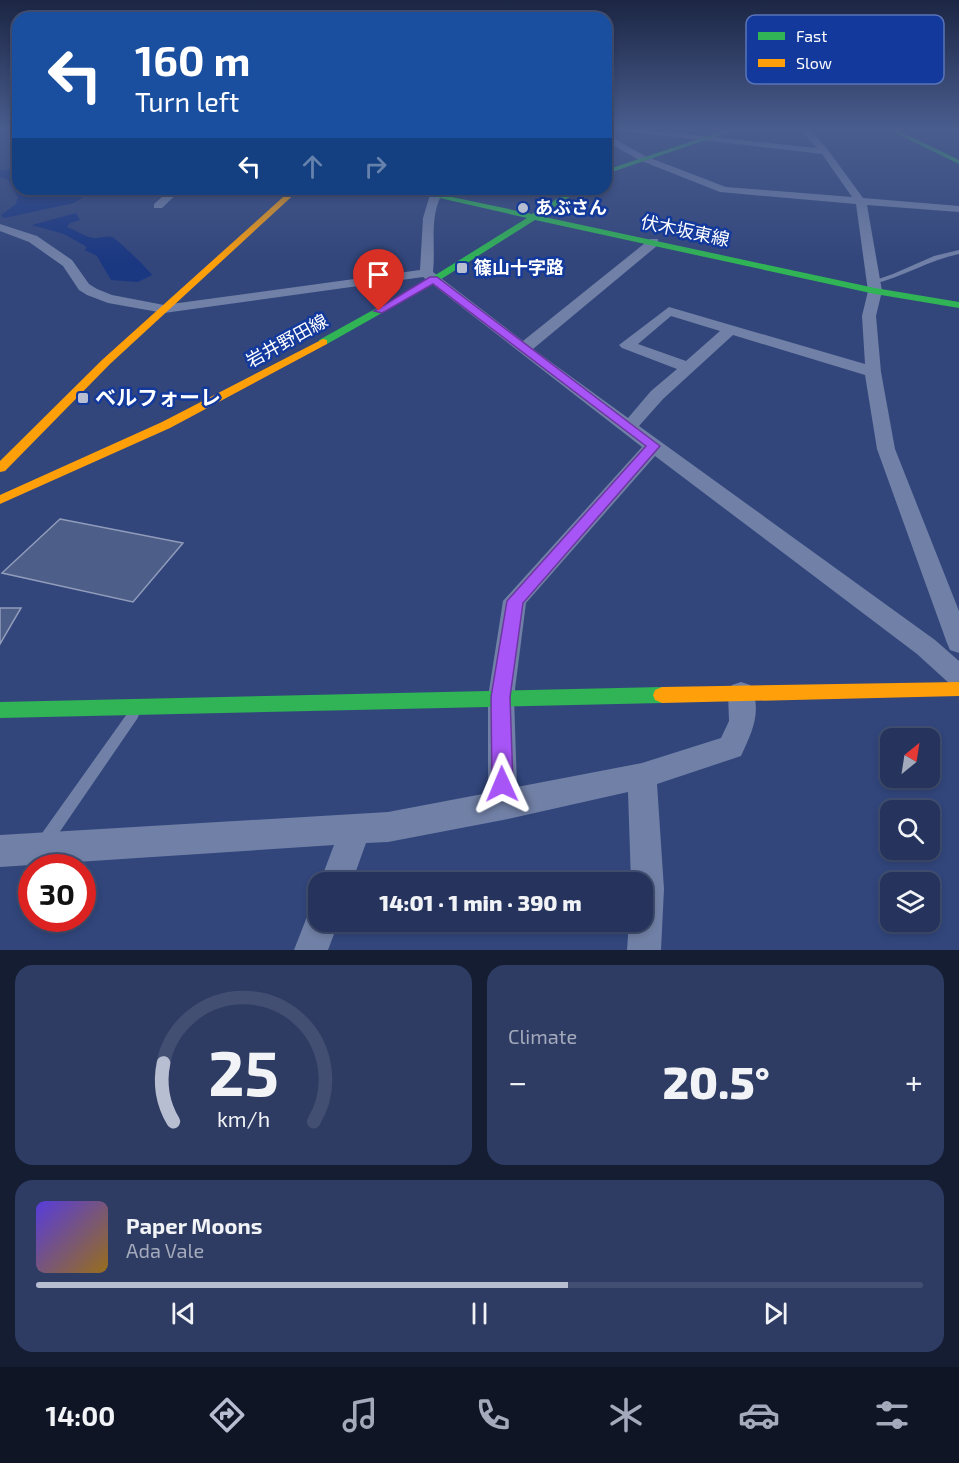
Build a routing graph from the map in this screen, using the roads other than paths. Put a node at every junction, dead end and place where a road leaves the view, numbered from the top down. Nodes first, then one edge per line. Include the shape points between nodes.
1 (684, 174) edge
2 (841, 174) edge
3 (170, 195) edge
4 (289, 195) edge
5 (436, 195) edge
6 (449, 195) edge
7 (568, 195) edge
8 (861, 203) junction
9 (158, 206) dead end
10 (959, 210) edge
11 (533, 216) junction
12 (0, 227) edge
13 (654, 242) junction
14 (959, 252) edge
15 (430, 276) junction
16 (874, 286) junction
17 (959, 305) edge
18 (164, 309) junction
19 (731, 329) junction
20 (523, 349) junction
21 (688, 367) junction
22 (873, 372) junction
23 (629, 428) junction
24 (654, 446) junction
25 (1, 465) edge
26 (0, 500) edge
27 (959, 643) edge
28 (959, 678) edge
29 (959, 689) edge
30 (741, 693) junction
31 (501, 697) junction
32 (139, 706) junction
33 (0, 710) edge
34 (642, 776) junction
35 (503, 806) junction
36 (356, 829) junction
37 (40, 848) junction
38 (0, 850) edge
39 (340, 872) edge
40 (318, 932) edge
41 (311, 950) edge
42 (644, 950) edge

1 - 8 street via 724,190
2 - 8 street
3 - 9 street
4 - 18 main road
5 - 15 street via 428,219
6 - 11 main road, 伏木坂東線
7 - 11 main road, 岩井野田線
8 - 10 street
8 - 16 street
11 - 13 main road, 伏木坂東線
11 - 15 main road, 岩井野田線
12 - 18 street via 33,239 68,263 84,287 108,299
13 - 16 main road, 伏木坂東線
13 - 20 street
14 - 16 lane via 928,259
15 - 18 street
15 - 20 street
15 - 26 main road, 岩井野田線 via 168,426
16 - 17 main road, 伏木坂東線
16 - 22 street via 869,316
18 - 25 main road
19 - 21 street
19 - 21 street via 669,311 627,345
19 - 22 street
20 - 23 street
21 - 23 street
22 - 27 street via 886,449
23 - 24 street
24 - 28 street via 926,646
24 - 31 street via 515,601
29 - 30 main road
30 - 31 main road
30 - 34 street via 743,721 731,747
31 - 32 main road
31 - 35 street
32 - 33 main road
32 - 37 lane
34 - 35 street
34 - 42 street via 648,889
35 - 36 street
36 - 37 street
36 - 39 street
37 - 38 street
40 - 41 street

